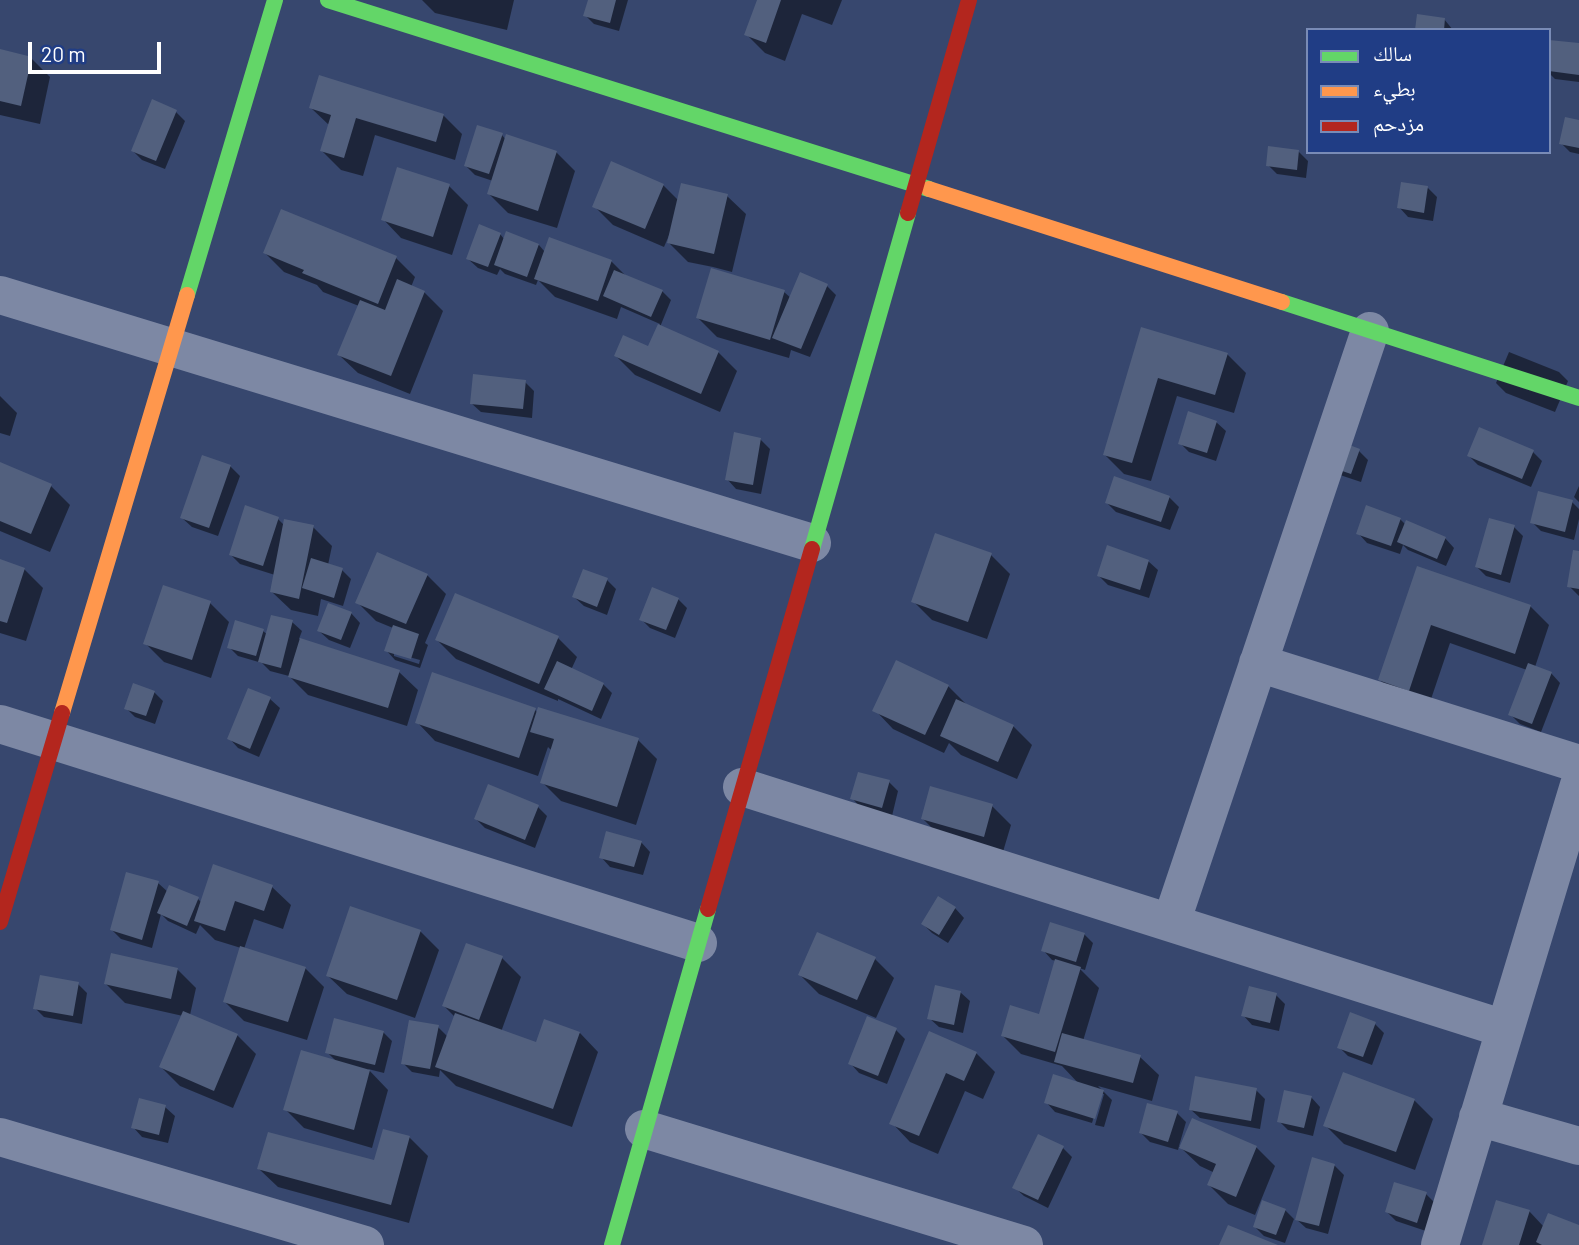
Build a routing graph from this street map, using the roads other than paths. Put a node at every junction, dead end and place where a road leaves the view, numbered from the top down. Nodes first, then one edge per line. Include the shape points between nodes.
1 (275, 0) edge
2 (328, 0) edge
3 (969, 0) edge
4 (915, 184) junction
5 (0, 295) edge
6 (1370, 331) junction
7 (172, 347) junction
8 (1579, 398) edge
9 (813, 542) junction
10 (1258, 663) junction
11 (0, 724) edge
12 (54, 741) junction
13 (1579, 764) edge
14 (1579, 785) edge
15 (742, 787) junction
16 (0, 922) edge
17 (1171, 923) junction
18 (698, 943) junction
19 (1505, 1029) junction
20 (1478, 1117) junction
21 (645, 1129) junction
22 (0, 1137) edge
23 (1579, 1146) edge
24 (365, 1245) edge
25 (612, 1245) edge
26 (1024, 1245) edge
27 (1440, 1245) edge

1 - 7 street
2 - 4 street
3 - 4 street
4 - 6 street
4 - 9 street
5 - 7 street
6 - 8 street
6 - 10 street
7 - 9 street
7 - 12 street
9 - 15 street
10 - 13 street
10 - 17 street
11 - 12 street
12 - 16 street
12 - 18 street
14 - 19 street
15 - 17 street
15 - 18 street
17 - 19 street
18 - 21 street
19 - 20 street
20 - 23 street
20 - 27 street
21 - 25 street
21 - 26 street
22 - 24 street

